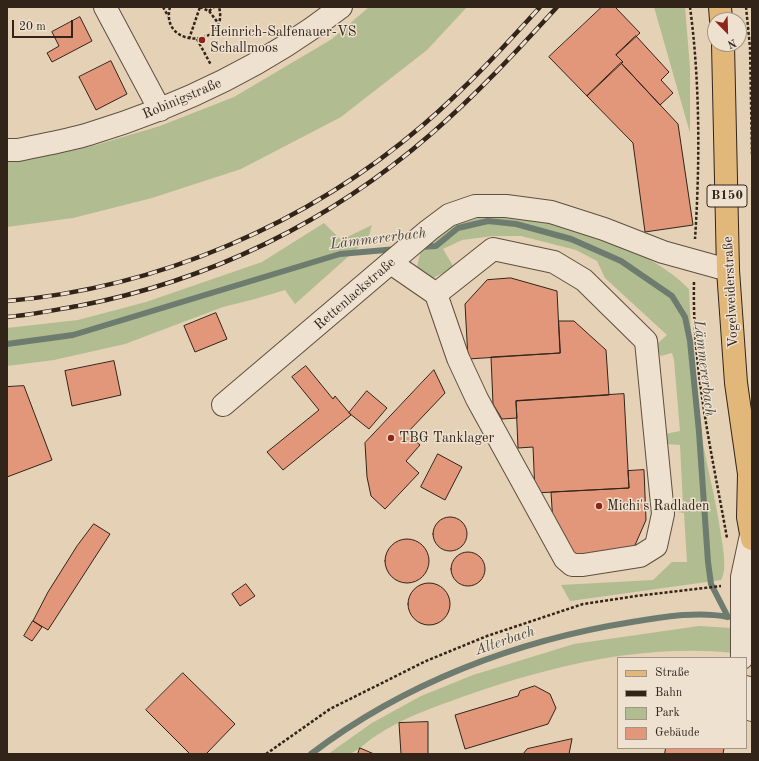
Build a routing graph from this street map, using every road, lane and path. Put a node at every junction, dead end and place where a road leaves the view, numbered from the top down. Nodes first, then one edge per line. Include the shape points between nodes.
1 (105, 7) edge
2 (163, 7) edge
3 (170, 7) edge
4 (199, 7) edge
5 (214, 7) edge
6 (219, 7) edge
7 (341, 7) edge
8 (690, 7) edge
9 (746, 7) edge
10 (209, 11) junction
11 (169, 18) junction
12 (218, 23) junction
13 (189, 39) junction
14 (197, 39) junction
15 (723, 52) edge
16 (212, 67) dead end
17 (160, 110) junction
18 (7, 150) edge
19 (752, 154) edge
20 (396, 259) junction
21 (694, 261) junction
22 (728, 270) junction
23 (436, 294) junction
24 (223, 406) dead end
25 (750, 476) edge
26 (751, 537) edge
27 (728, 544) dead end
28 (720, 586) dead end
29 (742, 657) edge
30 (747, 691) edge
31 (752, 706) edge
32 (752, 709) edge
33 (266, 754) edge

1 - 17 street
2 - 11 path
3 - 11 path
4 - 10 path
4 - 13 path
5 - 10 path
6 - 12 path
7 - 17 street, Robinigstraße via 270,57 222,83
8 - 21 path via 697,55 697,210
9 - 19 path via 750,47
10 - 12 path
11 - 13 path via 176,32
12 - 14 path via 210,34
13 - 14 path
14 - 16 path
15 - 22 main road, Vogelweiderstraße / B150
17 - 18 street, Robinigstraße via 88,134 18,150
20 - 21 street, Rettenlackstraße via 449,215 475,206 506,206 552,212
20 - 23 street
20 - 24 street, Rettenlackstraße
21 - 22 street, Rettenlackstraße
21 - 27 path via 693,301 701,397
22 - 25 main road, Vogelweiderstraße / B150 via 736,383
23 - 23 street via 458,358 477,400 565,558 572,565 583,566 640,556 656,546 663,514 646,341 584,280 554,262 493,248
25 - 26 main road, Vogelweiderstraße / B150 via 748,517
26 - 29 street via 742,577
28 - 33 path via 584,604 487,636 426,661 330,708
30 - 32 street
31 - 32 street

